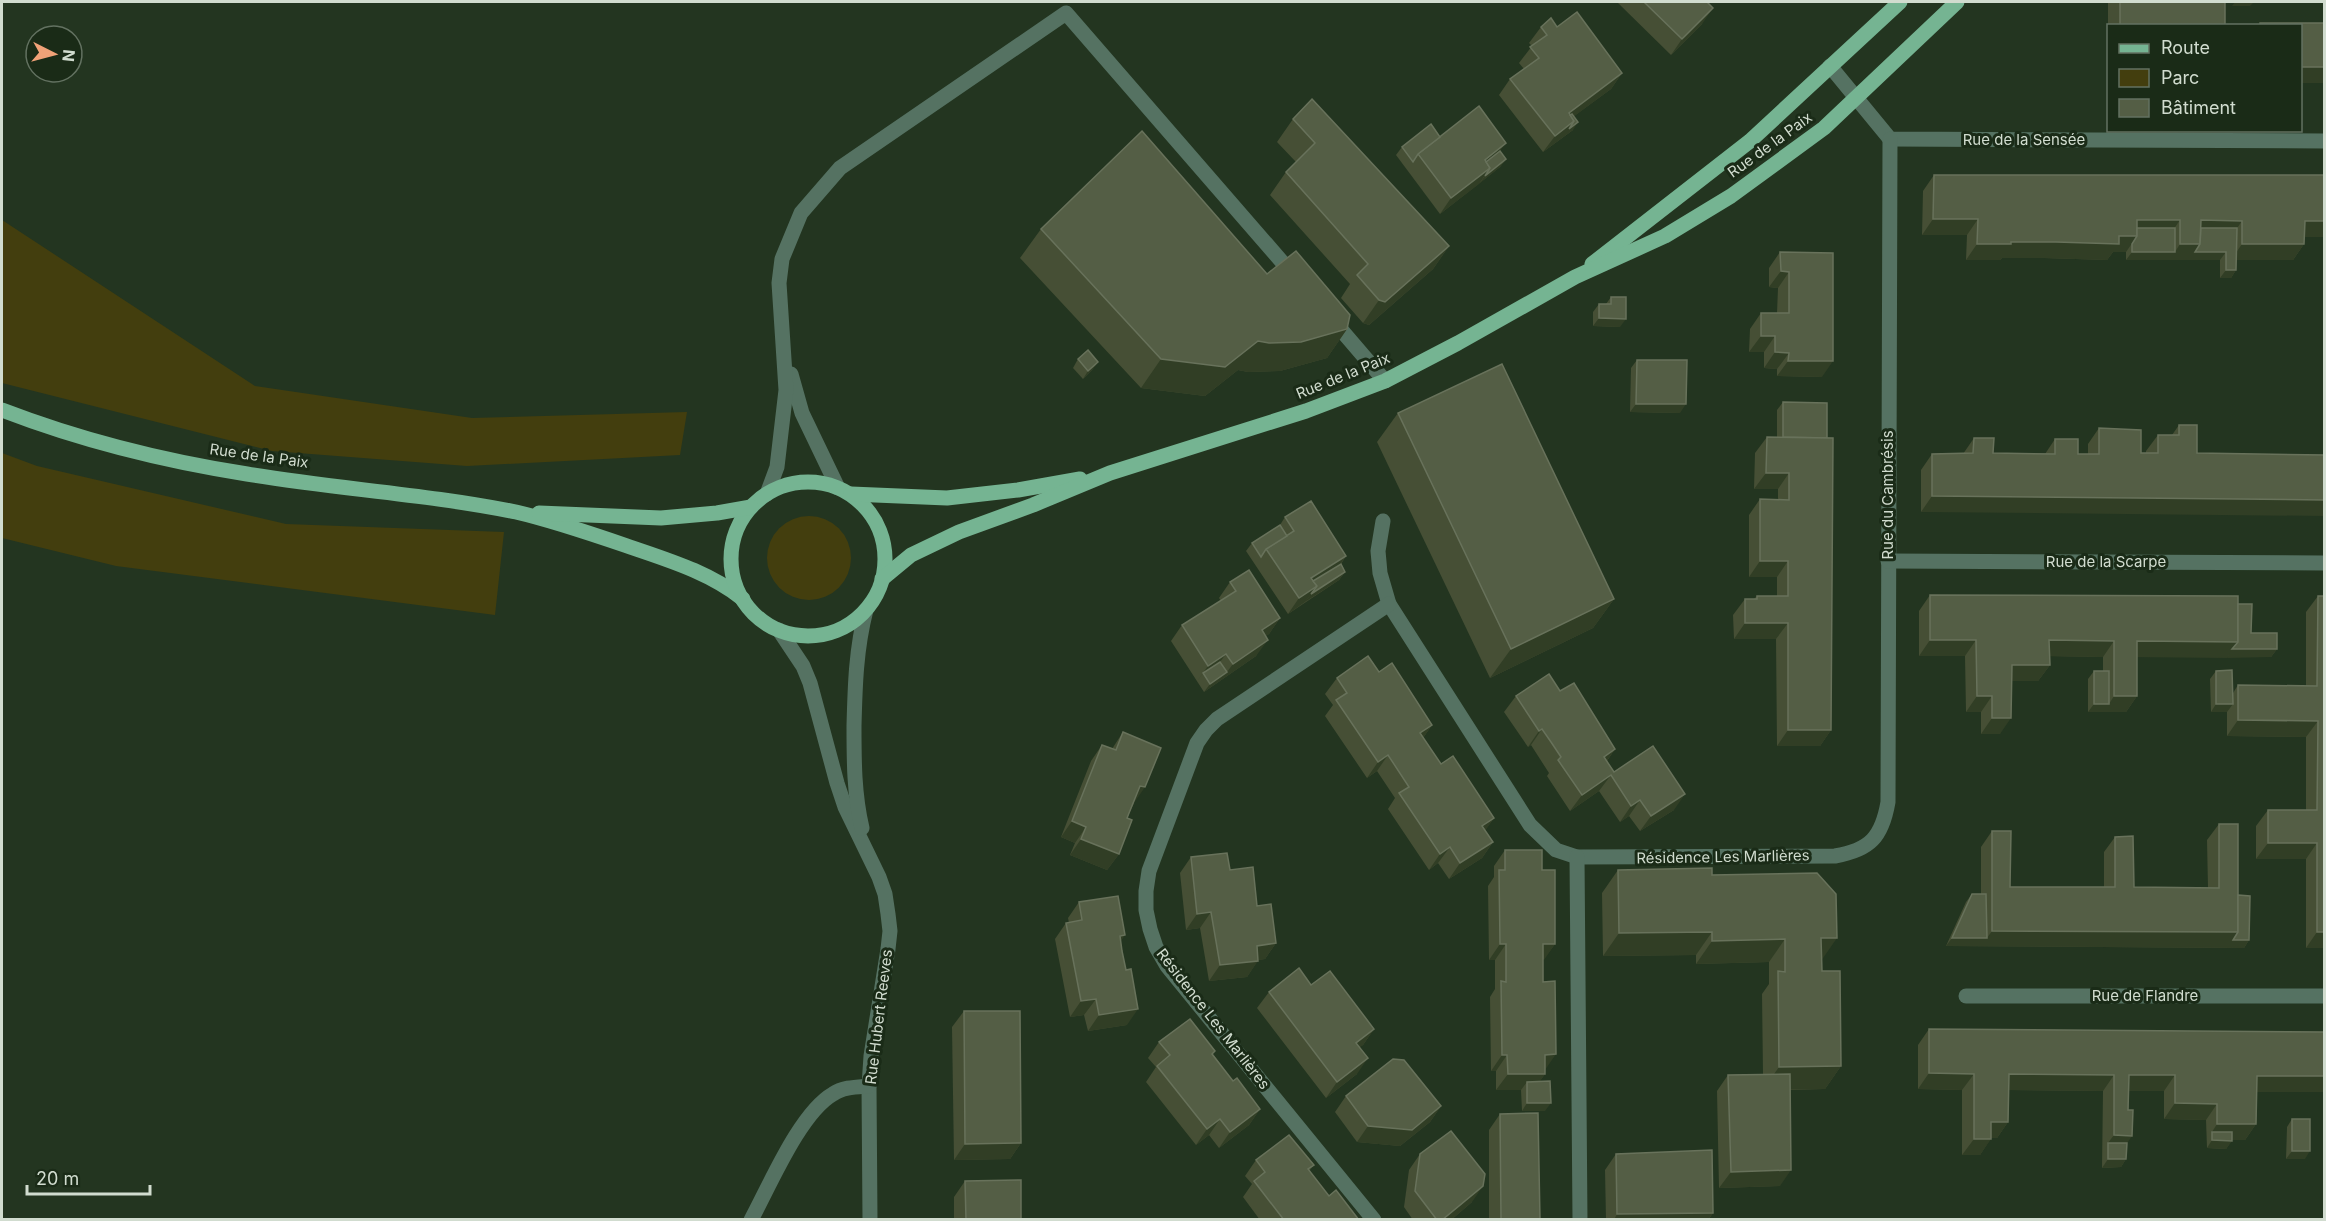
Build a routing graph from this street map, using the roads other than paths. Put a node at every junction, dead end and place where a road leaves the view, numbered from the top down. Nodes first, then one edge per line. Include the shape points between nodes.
1 (1900, 2) edge
2 (1957, 2) edge
3 (1830, 66) junction
4 (1857, 99) junction
5 (1890, 139) junction
6 (2325, 141) edge
7 (1575, 277) junction
8 (1307, 291) edge
9 (1323, 309) edge
10 (785, 354) junction
11 (1385, 381) junction
12 (2, 410) edge
13 (1110, 473) junction
14 (845, 491) junction
15 (767, 494) junction
16 (751, 507) junction
17 (517, 513) junction
18 (1383, 521) dead end
19 (1888, 561) junction
20 (2325, 563) edge
21 (882, 579) junction
22 (743, 599) junction
23 (1389, 604) junction
24 (866, 610) junction
25 (779, 630) junction
26 (1867, 845) joint
27 (869, 854) junction
28 (1577, 857) junction
29 (1966, 996) dead end
30 (2325, 996) edge
31 (869, 1086) junction
32 (751, 1220) edge
33 (870, 1220) edge
34 (1374, 1220) edge
35 (1580, 1220) edge

1 - 3 main road, Rue de la Paix
2 - 4 main road, Rue de la Paix
3 - 4 street
3 - 7 main road, Rue de la Paix via 1716,168
4 - 5 street
4 - 7 main road, Rue de la Paix via 1780,162 1714,207 1665,236
5 - 6 street, Rue de la Sensée
5 - 19 street, Rue du Cambrésis
7 - 11 main road, Rue de la Paix
8 - 10 street via 1066,13 840,168 814,197 801,213 782,259 779,283
9 - 11 street
10 - 14 street via 802,413
10 - 15 street via 781,444
11 - 13 main road, Rue de la Paix via 1306,411
12 - 17 main road, Rue de la Paix via 116,447 202,466
13 - 14 main road, Rue de la Paix via 947,498
13 - 21 main road, Rue de la Paix via 932,544 911,555
14 - 15 main road via 802,482
14 - 21 main road via 870,514 882,538
15 - 16 main road
16 - 17 main road, Rue de la Paix via 661,518
16 - 22 main road via 738,528 732,552 734,576
17 - 22 main road, Rue de la Paix via 690,569 728,587
18 - 23 street, Résidence Les Marlières via 1378,551
19 - 20 street, Rue de la Scarpe
19 - 26 street, Rue du Cambrésis via 1888,802 1885,821
21 - 24 main road
22 - 25 main road via 758,617
23 - 28 street, Résidence Les Marlières via 1530,825 1556,850
23 - 34 street, Résidence Les Marlières via 1206,730 1197,743 1149,871 1146,910 1156,947 1167,966
24 - 25 main road via 848,625 825,634
24 - 27 street, Rue Hubert Reeves via 856,662 854,769 858,810
25 - 27 street, Rue Hubert Reeves via 810,683 845,807
26 - 28 street, Résidence Les Marlières via 1854,853 1835,856
27 - 31 street, Rue Hubert Reeves via 885,894 890,932
28 - 35 street
29 - 30 street, Rue de Flandre
31 - 32 street via 833,1094 818,1107 801,1127
31 - 33 street, Rue Hubert Reeves

